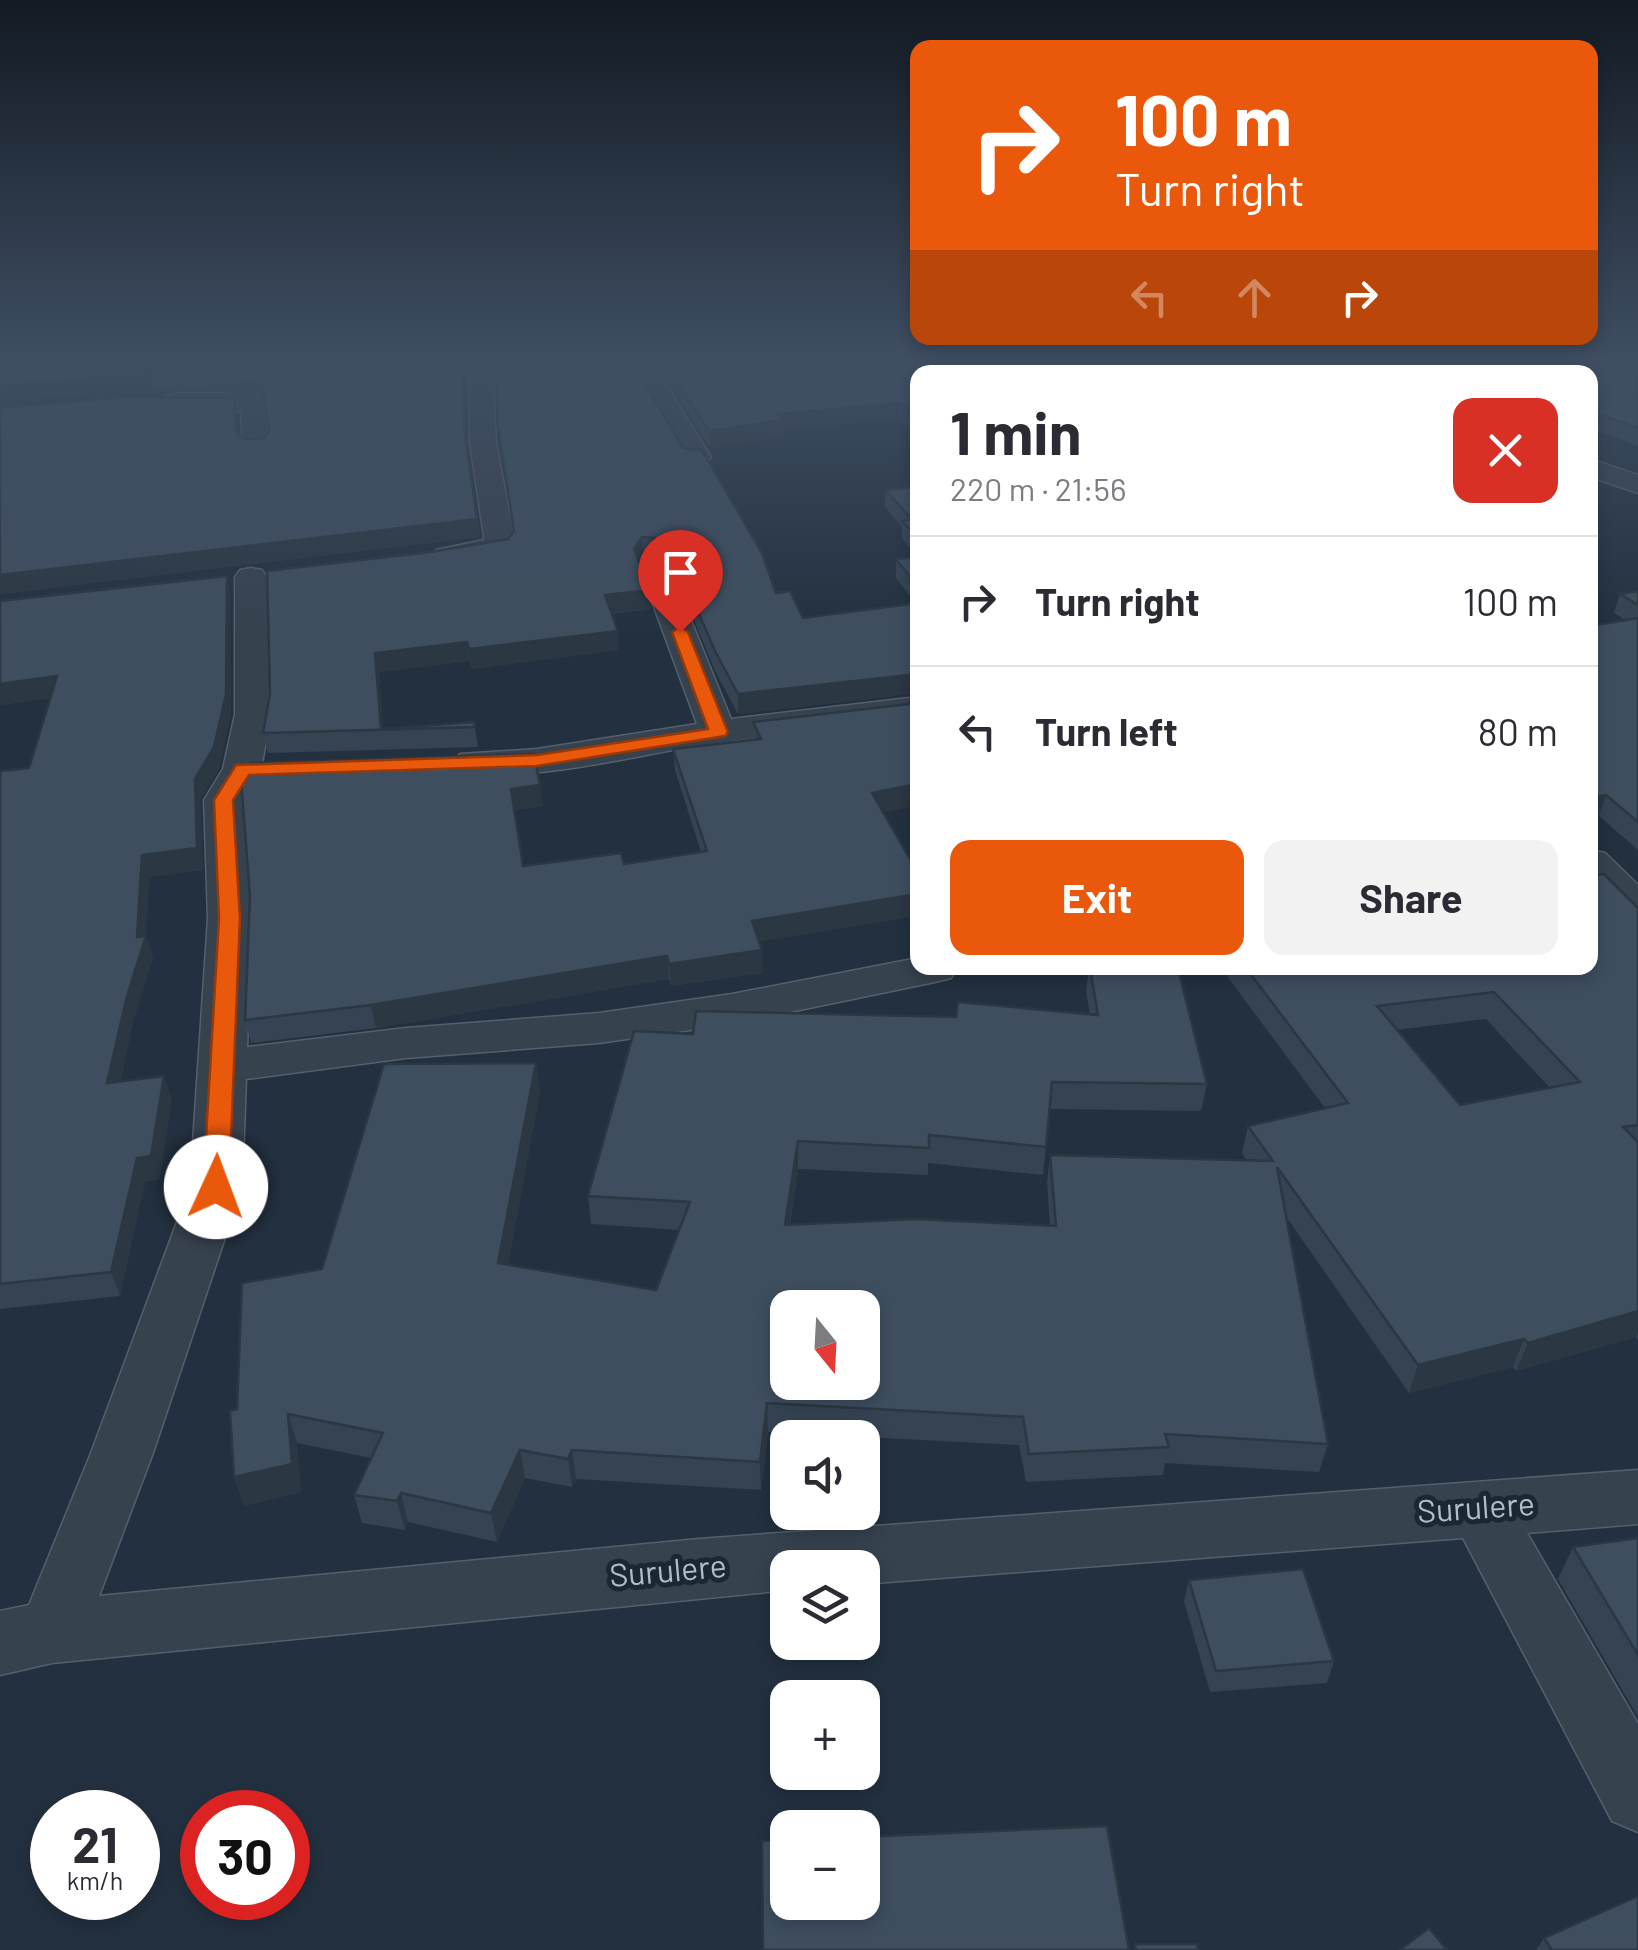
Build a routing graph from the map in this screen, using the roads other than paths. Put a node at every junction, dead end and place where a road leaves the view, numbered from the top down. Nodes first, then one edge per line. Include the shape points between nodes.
1 (483, 450) edge
2 (692, 450) edge
3 (697, 458) edge
4 (1598, 470) edge
5 (1638, 486) edge
6 (414, 560) edge
7 (654, 566) edge
8 (252, 577) dead end
9 (910, 709) edge
10 (718, 732) junction
11 (440, 763) edge
12 (1598, 870) edge
13 (1638, 908) edge
14 (910, 973) edge
15 (220, 1066) junction
16 (1638, 1498) edge
17 (1479, 1507) junction
18 (26, 1638) edge
19 (1638, 1796) edge

1 - 6 street via 498,547
2 - 3 street
4 - 5 street
7 - 10 street
8 - 15 street via 253,714 262,768 224,800 230,918
9 - 10 street
10 - 11 street via 537,760
12 - 13 street
14 - 15 street via 600,1028
15 - 18 street via 216,1187 122,1453
16 - 17 street, Surulere
17 - 18 street, Surulere via 699,1568
17 - 19 street

